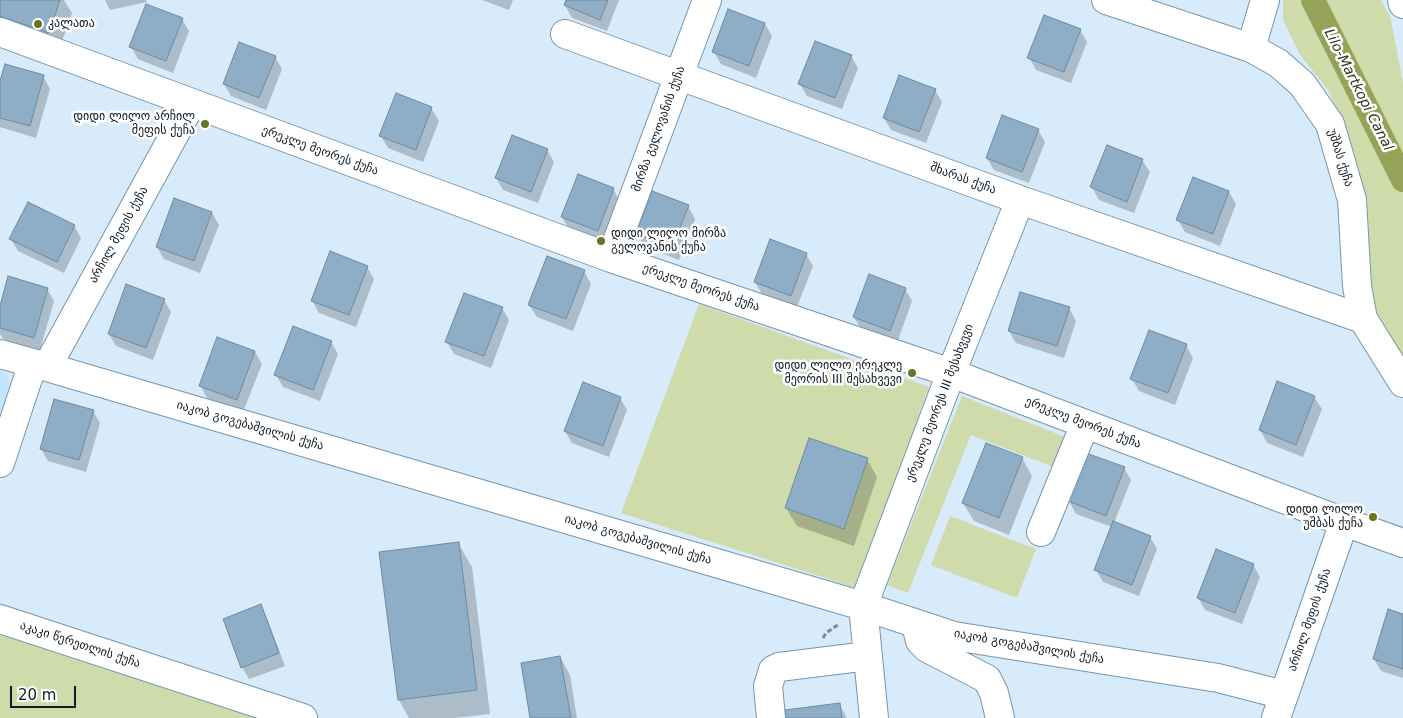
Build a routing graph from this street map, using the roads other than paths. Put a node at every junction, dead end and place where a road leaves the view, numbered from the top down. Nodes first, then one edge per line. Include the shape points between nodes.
1 (707, 0) edge
2 (1106, 0) edge
3 (1265, 0) edge
4 (1402, 0) edge
5 (1403, 4) edge
6 (0, 32) edge
7 (565, 34) dead end
8 (1251, 48) junction
9 (679, 75) junction
10 (191, 104) junction
11 (1020, 200) junction
12 (611, 258) junction
13 (1363, 319) junction
14 (0, 354) edge
15 (40, 365) junction
16 (951, 373) junction
17 (1403, 384) edge
18 (1085, 424) junction
19 (0, 463) edge
20 (1344, 522) junction
21 (1041, 532) dead end
22 (1403, 542) edge
23 (863, 606) junction
24 (0, 619) edge
25 (920, 625) junction
26 (868, 656) junction
27 (1280, 707) edge
28 (303, 718) edge
29 (771, 718) edge
30 (874, 718) edge
31 (1000, 718) edge

1 - 9 street, მირზა გელოვანის ქუჩა
2 - 8 street, უშბას ქუჩა
3 - 8 street
4 - 5 street
6 - 10 street, ერეკლე მეორეს ქუჩა
7 - 9 street, შხარას ქუჩა
8 - 13 street, უშბას ქუჩა via 1278,63 1302,84 1330,124 1352,200 1357,286
9 - 11 street, შხარას ქუჩა
9 - 12 street, მირზა გელოვანის ქუჩა
10 - 12 street, ერეკლე მეორეს ქუჩა
10 - 15 street, არჩილ მეფის ქუჩა
11 - 13 street, შხარას ქუჩა
11 - 16 street, ერეკლე მეორეს III შესახვევი
12 - 16 street, ერეკლე მეორეს ქუჩა
13 - 17 street, უშბას ქუჩა
14 - 15 street, იაკობ გოგებაშვილის ქუჩა
15 - 19 street, არჩილ მეფის ქუჩა
15 - 23 street, იაკობ გოგებაშვილის ქუჩა
16 - 18 street, ერეკლე მეორეს ქუჩა
16 - 23 street, ერეკლე მეორეს III შესახვევი
18 - 20 street, ერეკლე მეორეს ქუჩა
18 - 21 street
20 - 22 street, ერეკლე მეორეს ქუჩა
20 - 27 street, არჩილ მეფის ქუჩა
23 - 25 street, იაკობ გოგებაშვილის ქუჩა
23 - 26 street
24 - 28 street, აკაკი წერეთლის ქუჩა
25 - 27 street, იაკობ გოგებაშვილის ქუჩა via 954,636 1218,678
25 - 31 street via 920,641 926,648 987,678
26 - 29 street via 779,666 773,670 768,686
26 - 30 street

